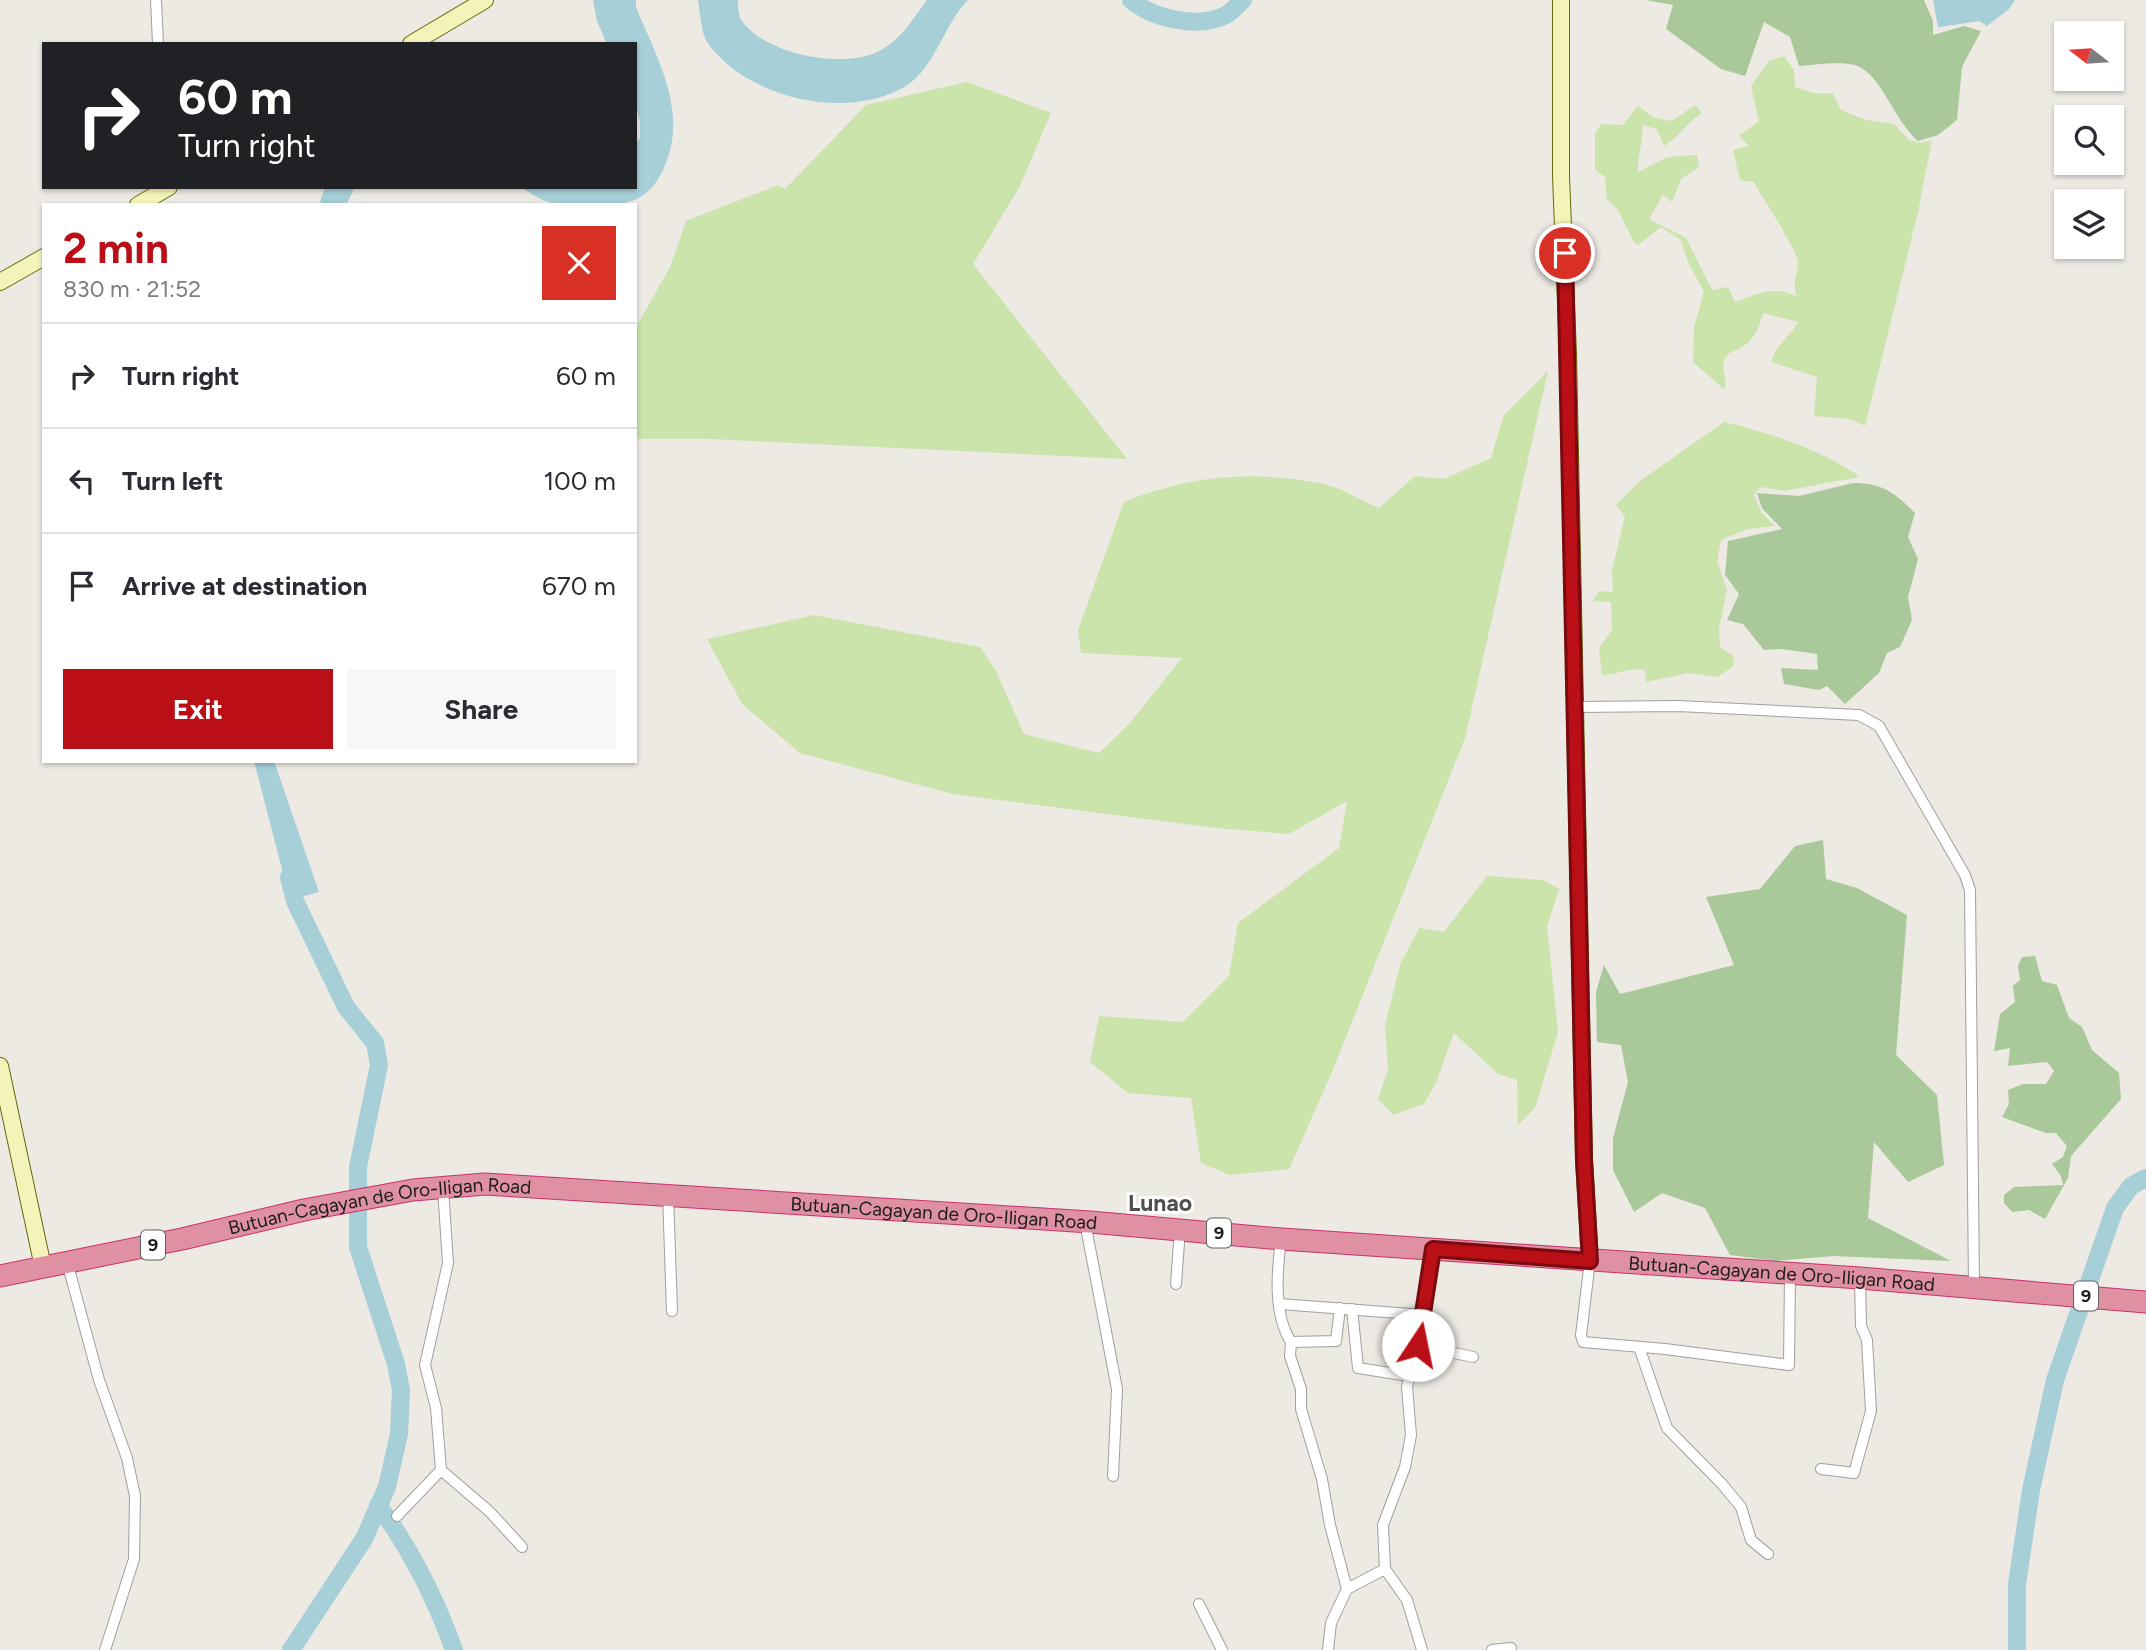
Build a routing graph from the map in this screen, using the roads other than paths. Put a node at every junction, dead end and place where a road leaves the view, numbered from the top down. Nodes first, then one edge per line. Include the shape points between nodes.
1 (156, 0) edge
2 (485, 0) edge
3 (1561, 0) edge
4 (158, 42) edge
5 (414, 42) edge
6 (166, 189) edge
7 (141, 203) edge
8 (42, 258) edge
9 (0, 282) edge
10 (1576, 707) junction
11 (0, 1066) edge
12 (443, 1188) junction
13 (668, 1194) junction
14 (1085, 1222) junction
15 (1180, 1229) junction
16 (1281, 1239) junction
17 (1433, 1249) junction
18 (1590, 1261) junction
19 (67, 1262) junction
20 (43, 1267) junction
21 (1790, 1274) junction
22 (0, 1276) edge
23 (1860, 1278) junction
24 (1177, 1284) dead end
25 (1974, 1287) junction
26 (2146, 1302) edge
27 (1280, 1304) junction
28 (1339, 1308) junction
29 (1352, 1309) junction
30 (672, 1311) dead end
31 (1424, 1315) junction
32 (1291, 1342) junction
33 (1418, 1345) junction
34 (1639, 1347) junction
35 (1473, 1357) dead end
36 (1409, 1376) junction
37 (1821, 1469) dead end
38 (441, 1470) junction
39 (1113, 1476) dead end
40 (397, 1516) dead end
41 (522, 1547) dead end
42 (1768, 1554) dead end
43 (1385, 1569) junction
44 (1348, 1589) junction
45 (1199, 1604) dead end
46 (1511, 1648) dead end
47 (105, 1650) edge
48 (1222, 1650) edge
49 (1328, 1650) edge
50 (1422, 1650) edge
51 (1492, 1650) edge

1 - 4 street
2 - 5 street
3 - 10 street
6 - 7 street
8 - 9 street
10 - 18 street
10 - 25 street via 1678,706 1859,715 1879,726 1970,890
11 - 20 street
12 - 13 highway, Butuan-Cagayan de Oro-Iligan Road / 9 via 528,1185
12 - 19 highway, Butuan-Cagayan de Oro-Iligan Road / 9 via 304,1210
12 - 38 street via 448,1263 425,1365 436,1408
13 - 14 highway, Butuan-Cagayan de Oro-Iligan Road / 9
13 - 30 street
14 - 15 highway, Butuan-Cagayan de Oro-Iligan Road / 9
14 - 39 street via 1117,1389
15 - 16 highway, Butuan-Cagayan de Oro-Iligan Road / 9
15 - 24 street
16 - 17 highway, Butuan-Cagayan de Oro-Iligan Road / 9
16 - 27 street via 1277,1269
17 - 18 highway, Butuan-Cagayan de Oro-Iligan Road / 9
17 - 31 street
18 - 21 highway, Butuan-Cagayan de Oro-Iligan Road / 9
18 - 34 street via 1581,1340
19 - 20 highway, Butuan-Cagayan de Oro-Iligan Road / 9
19 - 47 street via 135,1496 134,1559
20 - 22 highway, Butuan-Cagayan de Oro-Iligan Road / 9
21 - 23 highway, Butuan-Cagayan de Oro-Iligan Road / 9
21 - 34 street via 1790,1365
23 - 25 highway, Butuan-Cagayan de Oro-Iligan Road / 9
23 - 37 street via 1869,1425 1853,1473
25 - 26 highway, Butuan-Cagayan de Oro-Iligan Road / 9
27 - 28 street
27 - 32 street via 1284,1331
28 - 29 street
28 - 32 street via 1336,1341
29 - 31 street
29 - 36 street via 1359,1368
31 - 33 street
32 - 44 street via 1301,1409
33 - 35 street
33 - 36 street
34 - 42 street via 1667,1428 1741,1507 1751,1540
36 - 43 street via 1406,1397 1411,1435 1405,1467 1383,1525
38 - 40 street
38 - 41 street
43 - 44 street
43 - 50 street via 1407,1600
44 - 49 street via 1331,1623
45 - 48 street
46 - 51 street

